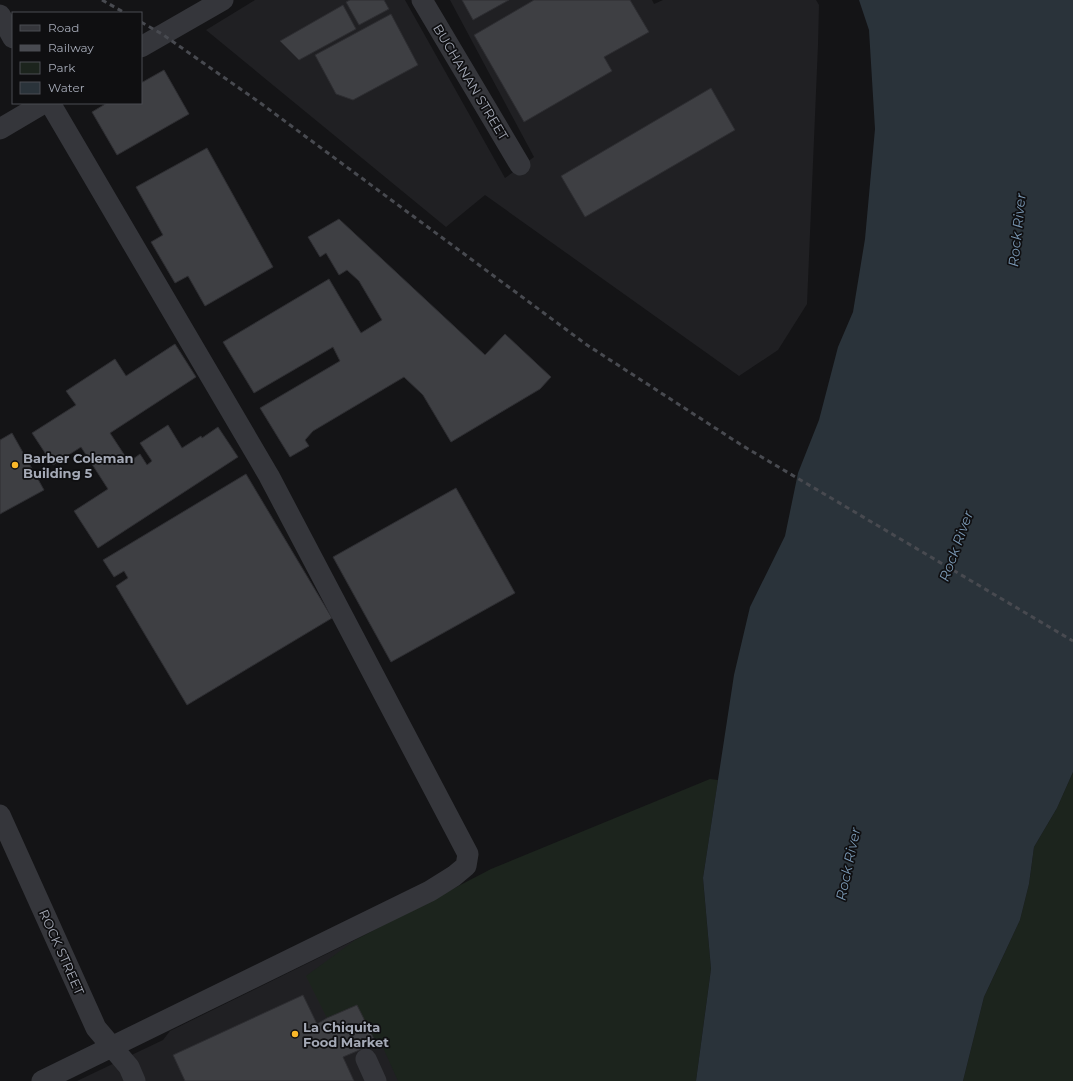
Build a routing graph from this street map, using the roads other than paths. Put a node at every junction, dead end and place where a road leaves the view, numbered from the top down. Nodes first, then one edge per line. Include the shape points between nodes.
1 (223, 0) edge
2 (422, 0) edge
3 (0, 15) edge
4 (12, 36) edge
5 (142, 46) edge
6 (42, 104) edge
7 (51, 104) edge
8 (0, 128) edge
9 (520, 165) dead end
10 (0, 815) edge
11 (112, 1047) junction
12 (366, 1059) dead end
13 (42, 1081) edge
14 (135, 1081) edge
15 (376, 1081) edge

1 - 5 street
2 - 9 street, BUCHANAN STREET
3 - 4 street
6 - 8 street
7 - 11 street via 269,476 468,854 466,866 430,891
10 - 11 street, ROCK STREET via 96,1028
11 - 13 street
11 - 14 street, ROCK STREET via 129,1067
12 - 15 street

